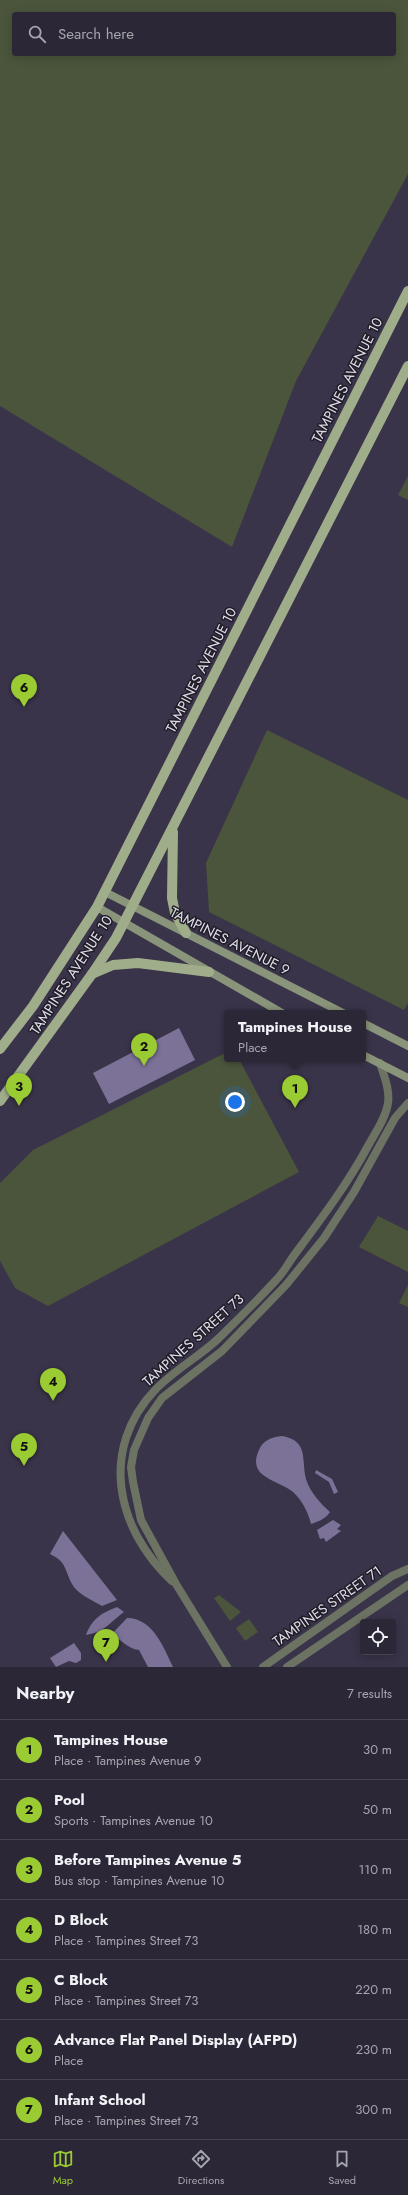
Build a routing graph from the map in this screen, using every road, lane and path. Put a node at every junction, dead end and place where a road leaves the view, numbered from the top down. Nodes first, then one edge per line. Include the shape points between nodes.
1 (408, 291) edge
2 (408, 366) edge
3 (173, 828) junction
4 (105, 892) junction
5 (132, 906) junction
6 (97, 907) junction
7 (124, 922) junction
8 (186, 933) junction
9 (209, 972) junction
10 (92, 974) junction
11 (277, 1010) edge
12 (338, 1010) edge
13 (366, 1025) edge
14 (408, 1046) edge
15 (0, 1049) edge
16 (366, 1056) edge
17 (380, 1063) junction
18 (408, 1078) edge
19 (0, 1101) edge
20 (408, 1103) edge
21 (408, 1569) edge
22 (176, 1584) junction
23 (408, 1585) edge
24 (227, 1667) edge
25 (263, 1667) edge
26 (287, 1667) edge

1 - 4 main road, TAMPINES AVENUE 10
2 - 3 main road, TAMPINES AVENUE 10
3 - 5 main road, TAMPINES AVENUE 10
3 - 8 main road via 172,898 175,913
4 - 5 main road, TAMPINES AVENUE 9
4 - 6 main road, TAMPINES AVENUE 10
5 - 7 main road, TAMPINES AVENUE 10
5 - 8 main road, TAMPINES AVENUE 9
6 - 7 main road
6 - 15 main road, TAMPINES AVENUE 10 via 33,1006
7 - 9 main road
7 - 10 main road, TAMPINES AVENUE 10
8 - 12 main road, TAMPINES AVENUE 9
9 - 10 main road via 138,963 113,965
9 - 11 main road
10 - 19 main road, TAMPINES AVENUE 10
13 - 14 main road
16 - 17 main road
17 - 18 main road
17 - 22 street, TAMPINES STREET 73 via 389,1095 388,1105 345,1187 278,1278 215,1342 154,1391 129,1428 119,1466 124,1504 130,1522 158,1568
20 - 22 street, TAMPINES STREET 73 via 395,1118 354,1192 324,1238 286,1285 222,1351 162,1398 140,1434 131,1467 136,1500 141,1520
21 - 25 street, TAMPINES STREET 71 via 392,1576
22 - 24 street, TAMPINES STREET 73
23 - 26 street, TAMPINES STREET 71

